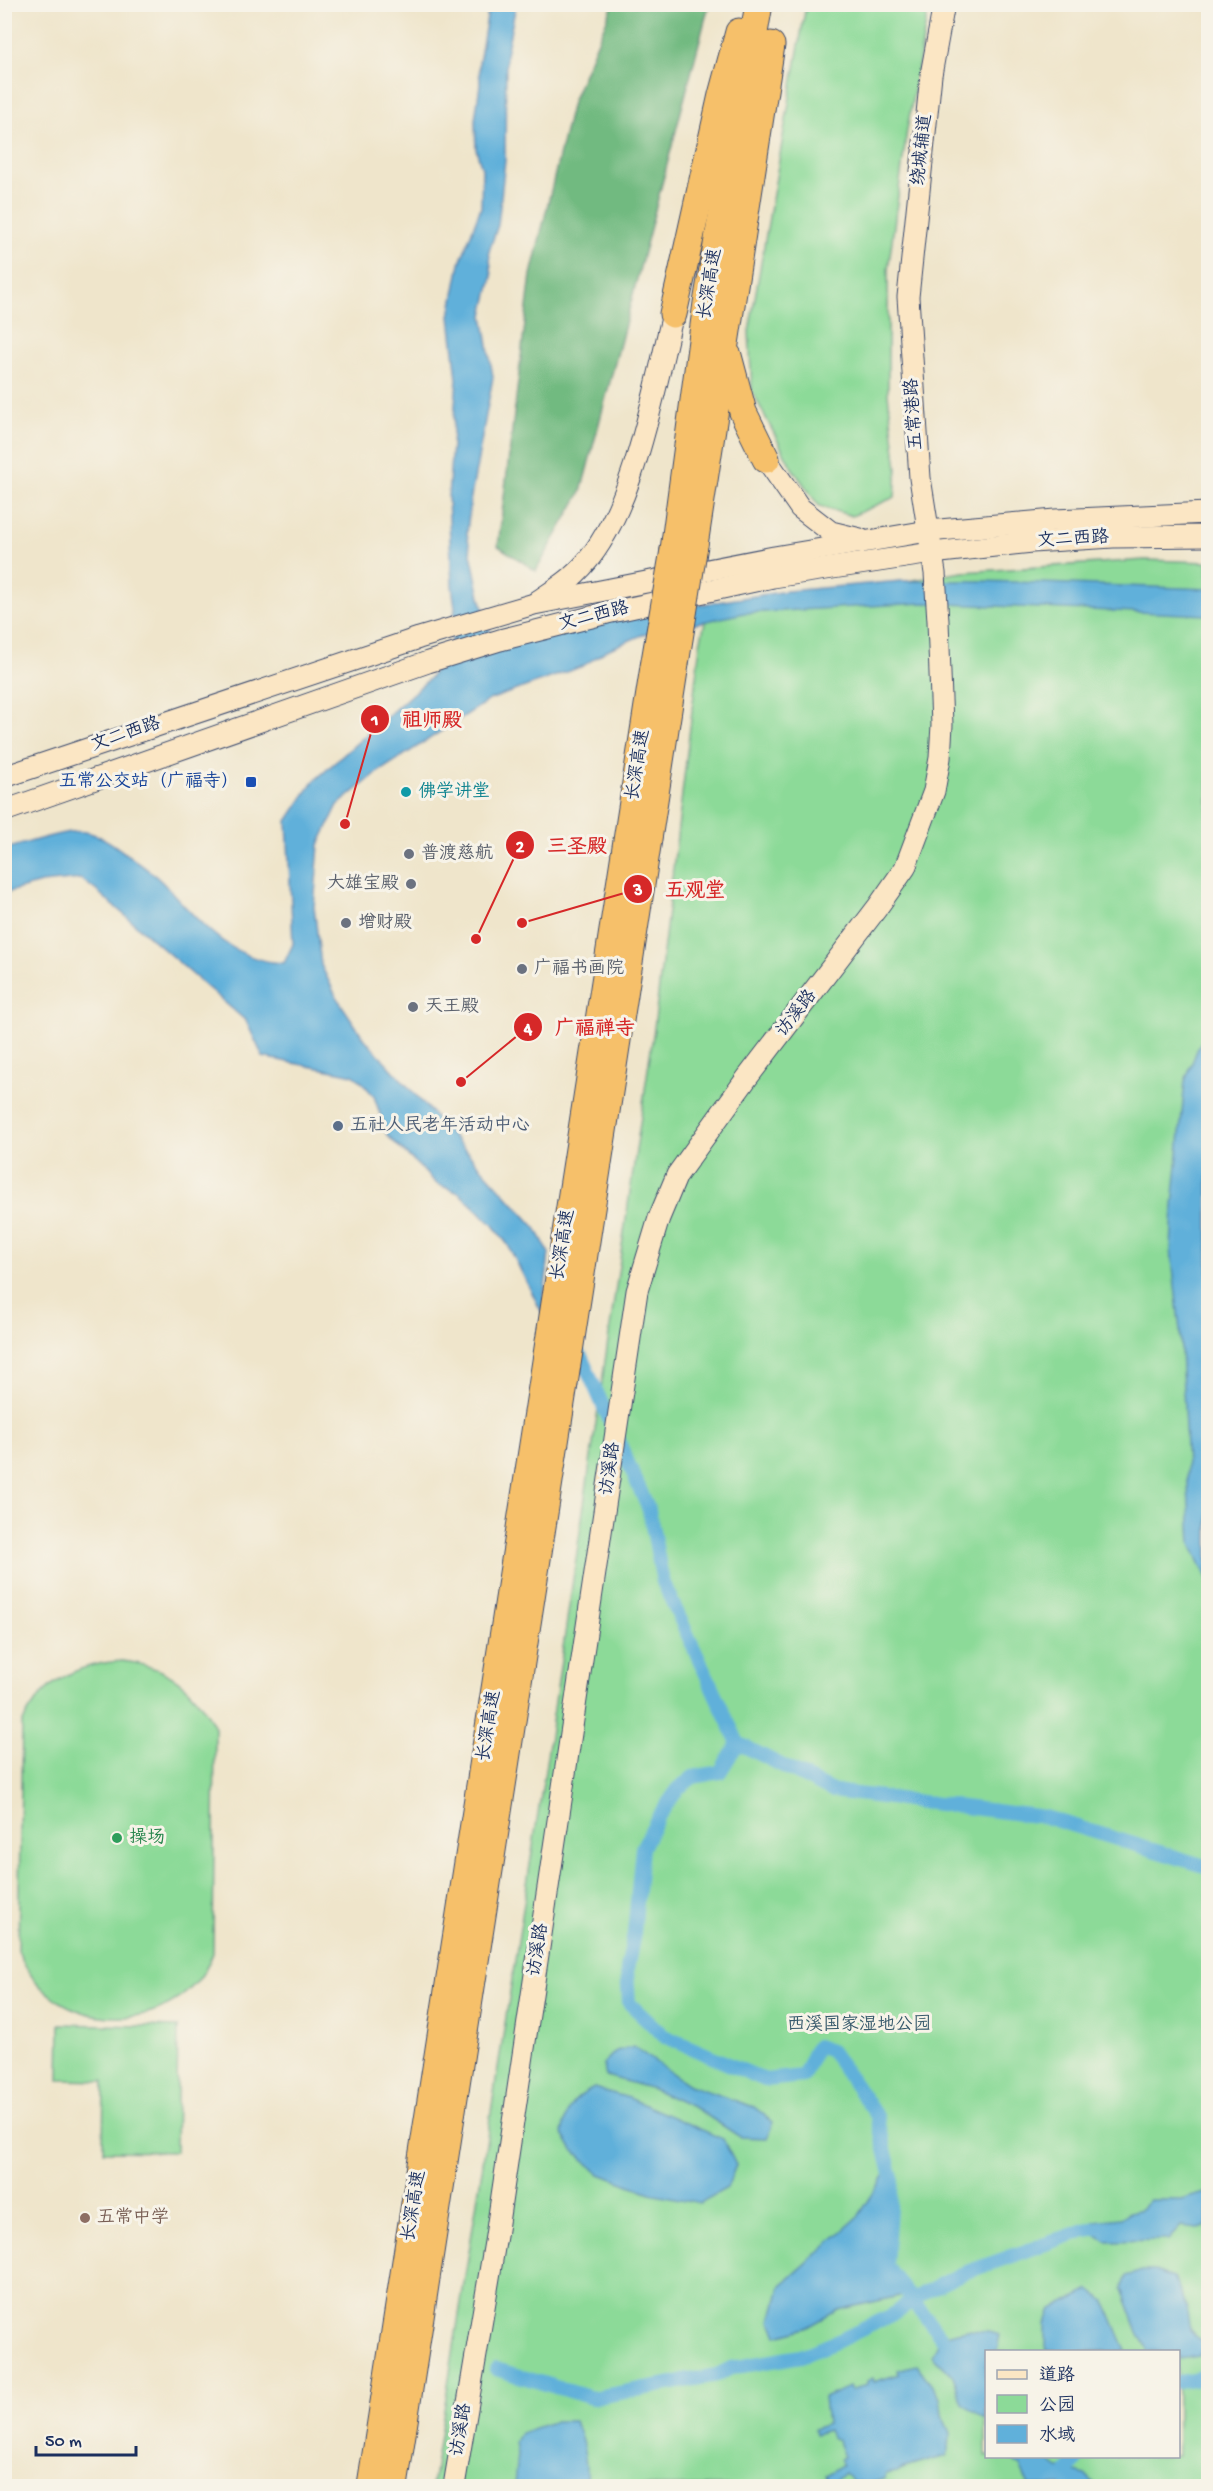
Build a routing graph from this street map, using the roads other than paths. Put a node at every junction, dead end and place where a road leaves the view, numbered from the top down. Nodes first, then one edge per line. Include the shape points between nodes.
1 (746, 4) edge
2 (759, 4) edge
3 (778, 4) edge
4 (944, 4) edge
5 (908, 297) joint
6 (673, 314) joint
7 (725, 345) junction
8 (766, 459) joint
9 (1209, 513) edge
10 (928, 531) junction
11 (1209, 536) edge
12 (869, 542) junction
13 (684, 547) junction
14 (934, 563) junction
15 (534, 604) junction
16 (665, 666) junction
17 (4, 777) edge
18 (4, 811) edge
19 (372, 2487) edge
20 (394, 2487) edge
21 (454, 2487) edge

1 - 6 highway
2 - 13 highway, 长深高速 via 708,303
3 - 7 highway, 长深高速
4 - 5 main road, 绕城辅道 via 931,75
5 - 10 main road, 五常港路 via 920,478
6 - 15 main road via 638,457 605,537 576,573
7 - 8 highway via 743,412
7 - 13 highway, 长深高速
8 - 12 main road via 800,508 831,532
9 - 10 main road, 文二西路
10 - 12 main road, 文二西路
10 - 14 main road, 访溪路
11 - 14 main road, 文二西路 via 1032,542
12 - 15 main road, 文二西路
13 - 16 highway, 长深高速, bridge
14 - 18 main road, 文二西路 via 772,577 500,640
14 - 21 main road, 访溪路 via 942,725 940,758 934,790 905,868 677,1174 637,1291 496,2236
15 - 17 main road, 文二西路 via 419,638
16 - 19 highway, 长深高速
16 - 20 highway, 长深高速

